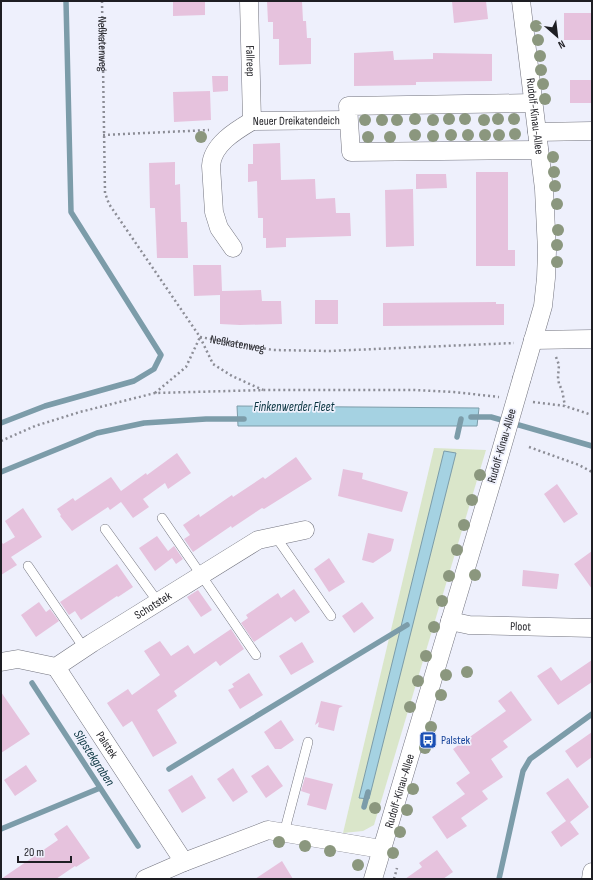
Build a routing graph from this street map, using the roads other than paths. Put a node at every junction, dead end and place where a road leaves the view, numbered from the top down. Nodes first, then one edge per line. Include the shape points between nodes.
1 (249, 1) edge
2 (521, 1) edge
3 (534, 103) junction
4 (348, 120) junction
5 (245, 125) junction
6 (592, 131) edge
7 (538, 141) junction
8 (232, 248) dead end
9 (592, 339) edge
10 (533, 340) junction
11 (162, 518) dead end
12 (106, 529) dead end
13 (305, 530) dead end
14 (276, 536) junction
15 (28, 566) dead end
16 (202, 575) junction
17 (158, 602) junction
18 (331, 616) dead end
19 (450, 621) junction
20 (592, 628) edge
21 (84, 648) junction
22 (256, 654) dead end
23 (1, 662) edge
24 (56, 667) junction
25 (308, 742) dead end
26 (284, 833) junction
27 (381, 849) junction
28 (184, 862) junction
29 (592, 872) edge
30 (144, 879) edge
31 (373, 879) edge
32 (591, 879) edge

1 - 5 street, Fallreep
2 - 3 street, Rudolf-Kinau-Allee
3 - 4 street, Neuer Dreikatendeich via 348,106
3 - 7 street, Rudolf-Kinau-Allee
4 - 5 street, Neuer Dreikatendeich
4 - 7 street, Neuer Dreikatendeich via 351,152
5 - 8 street, Neuer Dreikatendeich via 216,150 211,160 214,212 219,228
6 - 7 street, Neuer Dreikatendeich
7 - 10 street, Rudolf-Kinau-Allee via 547,251 543,306
9 - 10 street
10 - 19 street, Rudolf-Kinau-Allee, bridge
11 - 16 lane
12 - 17 lane
13 - 14 street, Schotstek
14 - 16 street, Schotstek via 258,540
14 - 18 lane
15 - 21 lane
16 - 17 street, Schotstek
16 - 22 lane
17 - 21 street, Schotstek
19 - 20 street, Ploot via 469,625
19 - 27 street, Rudolf-Kinau-Allee
21 - 24 street, Schotstek
23 - 24 street via 18,659
24 - 28 street, Palstek
25 - 26 lane
26 - 27 street
26 - 28 street via 268,830
27 - 31 street, Rudolf-Kinau-Allee
28 - 30 street
29 - 32 street

